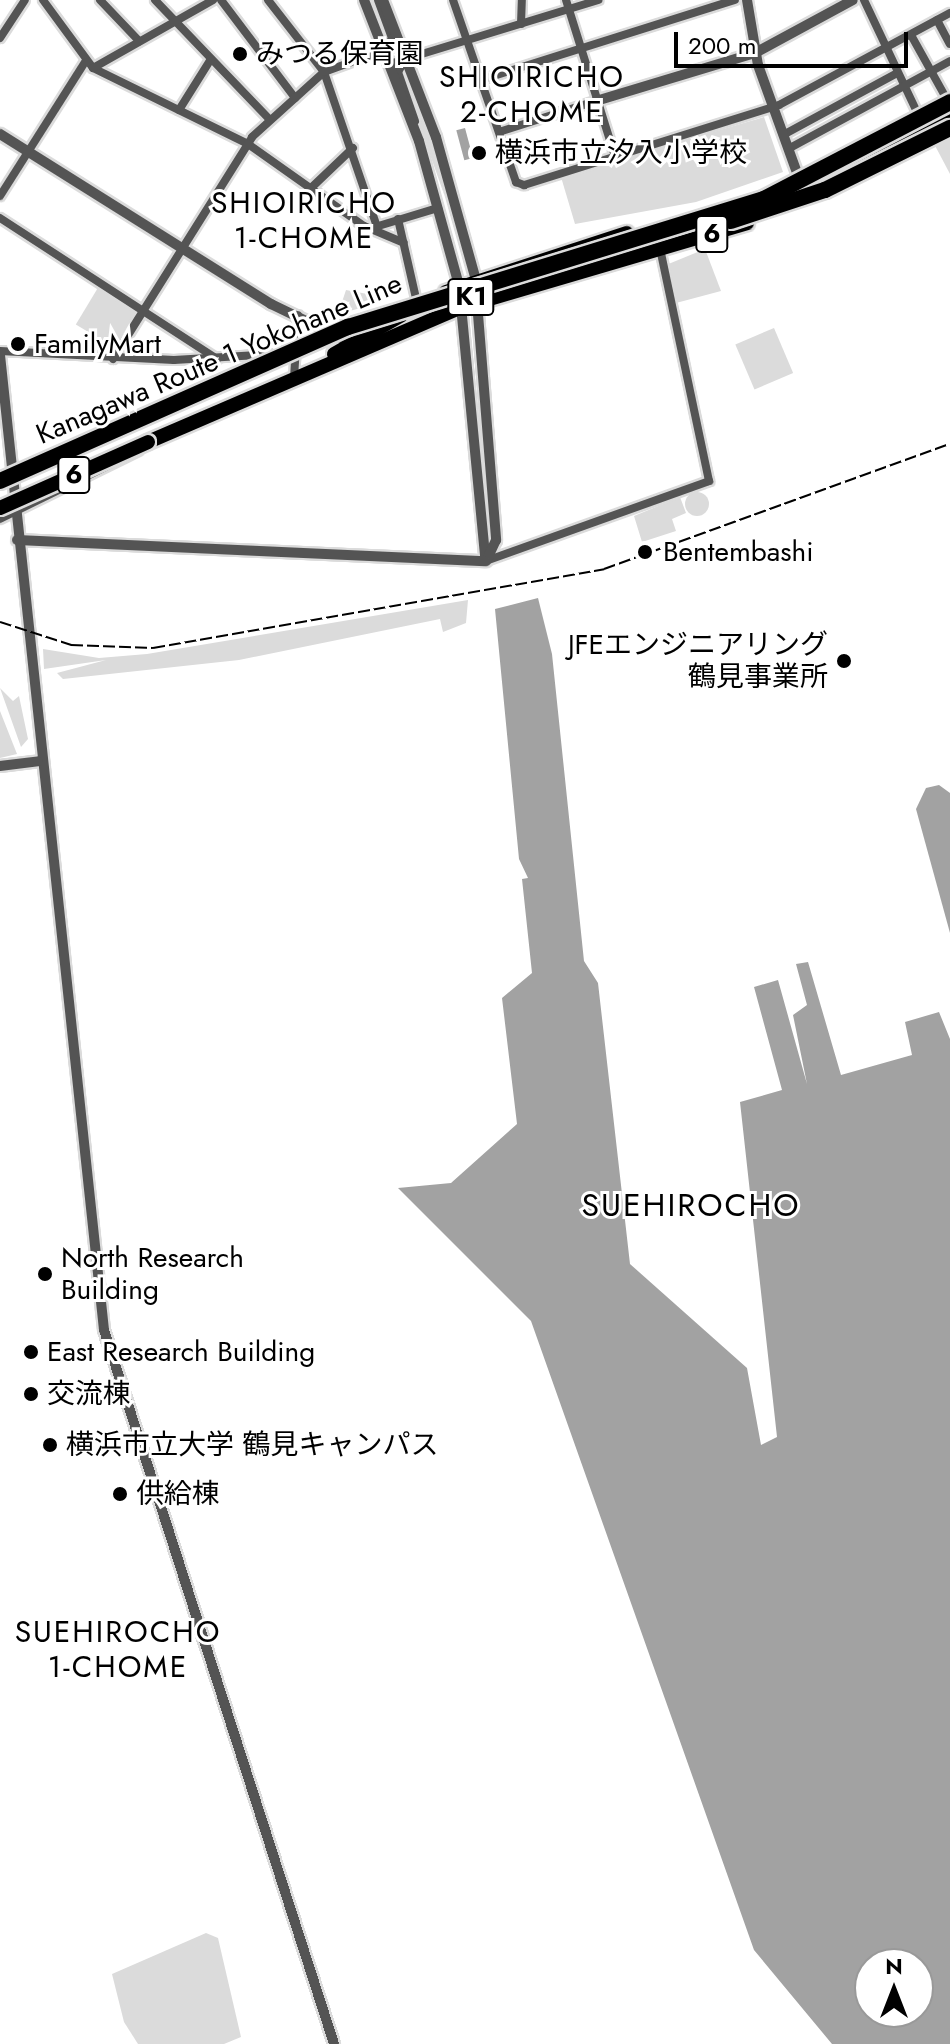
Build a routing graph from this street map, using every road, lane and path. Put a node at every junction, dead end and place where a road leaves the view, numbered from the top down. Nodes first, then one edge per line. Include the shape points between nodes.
1 (25, 0) edge
2 (43, 0) edge
3 (100, 0) edge
4 (155, 0) edge
5 (213, 0) edge
6 (221, 0) edge
7 (268, 0) edge
8 (366, 0) edge
9 (381, 0) edge
10 (453, 0) edge
11 (522, 0) edge
12 (598, 0) edge
13 (735, 0) edge
14 (747, 0) edge
15 (853, 0) edge
16 (864, 0) edge
17 (566, 5) edge
18 (950, 13) edge
19 (937, 20) junction
20 (175, 21) junction
21 (521, 24) junction
22 (911, 35) junction
23 (0, 38) edge
24 (468, 39) junction
25 (139, 41) junction
26 (401, 44) junction
27 (950, 44) edge
28 (884, 48) junction
29 (579, 50) junction
30 (384, 51) junction
31 (755, 53) junction
32 (211, 59) junction
33 (406, 59) junction
34 (950, 61) edge
35 (389, 64) junction
36 (89, 65) junction
37 (932, 71) junction
38 (324, 72) junction
39 (897, 73) junction
40 (484, 79) junction
41 (903, 86) junction
42 (295, 98) junction
43 (596, 101) junction
44 (949, 102) edge
45 (772, 107) junction
46 (179, 110) junction
47 (918, 114) junction
48 (950, 119) edge
49 (270, 120) junction
50 (950, 129) edge
51 (502, 131) junction
52 (0, 134) edge
53 (783, 135) junction
54 (419, 141) junction
55 (248, 144) junction
56 (353, 148) junction
57 (788, 149) junction
58 (28, 152) junction
59 (615, 156) junction
60 (875, 170) junction
61 (799, 178) junction
62 (311, 188) junction
63 (0, 196) edge
64 (748, 200) junction
65 (438, 208) junction
66 (0, 218) edge
67 (398, 219) junction
68 (655, 225) junction
69 (374, 228) junction
70 (404, 243) junction
71 (182, 248) junction
72 (660, 251) junction
73 (475, 277) junction
74 (459, 285) junction
75 (467, 305) junction
76 (418, 307) junction
77 (144, 309) junction
78 (298, 315) junction
79 (388, 323) junction
80 (350, 343) junction
81 (369, 346) junction
82 (296, 352) junction
83 (0, 353) edge
84 (113, 359) junction
85 (217, 359) junction
86 (301, 375) junction
87 (0, 481) edge
88 (0, 492) edge
89 (7, 510) edge
90 (0, 519) edge
91 (17, 540) junction
92 (486, 561) junction
93 (38, 761) junction
94 (0, 766) edge
95 (334, 2044) edge

1 - 23 street
2 - 36 street
3 - 25 street
4 - 20 street
5 - 20 street
6 - 42 street
7 - 38 street
8 - 30 street
9 - 26 street
9 - 30 street via 392,38
10 - 24 street
11 - 21 street
12 - 17 street
13 - 29 street
14 - 31 street
15 - 31 street
16 - 28 street
17 - 21 street
17 - 29 street
18 - 19 street
19 - 22 street
19 - 27 street
20 - 25 street
20 - 32 street
21 - 24 street
22 - 28 street
22 - 37 street
24 - 33 street
24 - 40 street
25 - 36 street
26 - 30 street
26 - 33 street
28 - 39 street
28 - 45 street
29 - 40 street
29 - 43 street
30 - 35 street
30 - 38 street
31 - 43 street
31 - 45 street
32 - 46 street
32 - 49 street
33 - 35 street
33 - 54 street via 398,72
33 - 73 street
34 - 37 street
35 - 54 street
36 - 46 street
36 - 58 street
37 - 41 street
37 - 44 street
38 - 42 street
38 - 56 street
39 - 41 street
39 - 53 street
40 - 51 street
41 - 47 street
41 - 57 street
42 - 49 street
43 - 51 street
43 - 59 street
44 - 47 main road, 6
44 - 64 highway via 825,178
44 - 87 highway, Kanagawa Route 1 Yokohane Line / K1, bridge via 764,199 387,313
45 - 53 street
45 - 59 street
46 - 55 street
47 - 61 main road, 6
48 - 60 highway
49 - 55 street
50 - 60 main road, 6
50 - 88 highway, Kanagawa Route 1 Yokohane Line / K1, bridge via 796,201 352,336
51 - 59 street via 516,182 524,185
52 - 58 street
53 - 57 street
54 - 65 street
55 - 62 street
55 - 71 street
56 - 62 street
56 - 69 street
57 - 61 street
58 - 63 street
58 - 71 street
60 - 72 main road, 6 via 806,204
61 - 64 main road, 6
62 - 69 street
64 - 68 main road, 6
65 - 67 street
65 - 74 street
66 - 77 street
67 - 69 street
67 - 70 street
68 - 72 street
68 - 73 main road, 6
69 - 70 street
70 - 76 street
71 - 77 street
71 - 78 street
72 - 75 main road, 6
72 - 92 street via 709,481
73 - 74 main road, 6
73 - 75 street
74 - 75 street
74 - 76 main road, 6
75 - 81 main road, 6
75 - 92 street
76 - 79 main road, 6
77 - 84 street
77 - 85 street
78 - 79 street via 361,326
78 - 80 street
78 - 82 street
79 - 80 main road, 6
80 - 81 street
80 - 86 main road, 6
81 - 86 main road, 6
82 - 85 street
82 - 86 street
83 - 84 street
83 - 89 street
84 - 85 street
86 - 89 main road, 6, bridge
89 - 90 street
89 - 91 street
91 - 92 street
91 - 93 street
93 - 94 street
93 - 95 street via 104,1330

